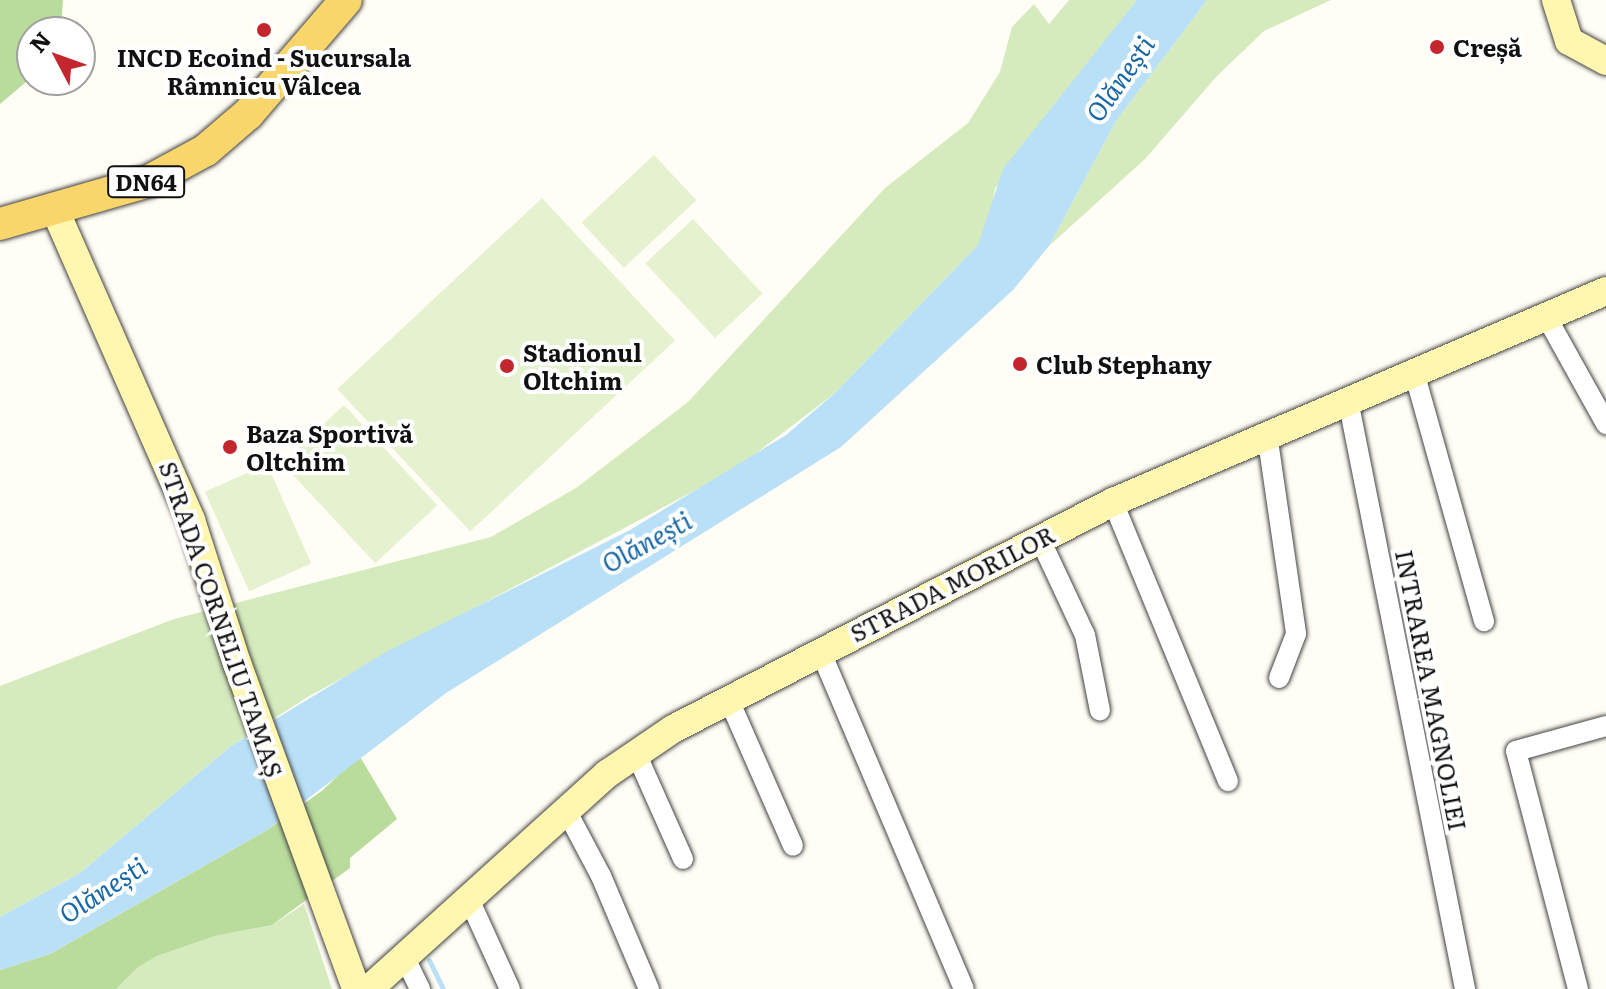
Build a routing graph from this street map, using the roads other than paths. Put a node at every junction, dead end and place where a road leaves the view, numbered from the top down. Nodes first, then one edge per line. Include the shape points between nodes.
1 (346, 0) edge
2 (1556, 0) edge
3 (1606, 61) edge
4 (55, 210) junction
5 (0, 224) edge
6 (1606, 291) edge
7 (1546, 316) junction
8 (1414, 372) junction
9 (1348, 400) junction
10 (1606, 424) edge
11 (1267, 434) junction
12 (1113, 502) junction
13 (1039, 537) junction
14 (1484, 621) dead end
15 (820, 650) junction
16 (1279, 678) dead end
17 (729, 700) junction
18 (1100, 711) dead end
19 (1606, 726) edge
20 (635, 751) junction
21 (1228, 781) dead end
22 (566, 810) junction
23 (793, 846) dead end
24 (683, 859) dead end
25 (468, 897) junction
26 (403, 954) junction
27 (356, 989) edge
28 (369, 989) edge
29 (420, 989) edge
30 (510, 989) edge
31 (649, 989) edge
32 (964, 989) edge
33 (1465, 989) edge
34 (1578, 989) edge

1 - 4 main road, DN64 via 248,114 206,150 149,181
2 - 3 street via 1569,41
4 - 5 main road, DN64
4 - 27 street, STRADA CORNELIU TAMAȘ via 191,520 237,663
6 - 7 street, STRADA MORILOR
7 - 8 street, STRADA MORILOR
7 - 10 street
8 - 9 street, STRADA MORILOR
8 - 14 street
9 - 11 street, STRADA MORILOR
9 - 33 street, INTRAREA MAGNOLIEI
11 - 12 street, STRADA MORILOR
11 - 16 street via 1296,634
12 - 13 street, STRADA MORILOR
12 - 21 street
13 - 15 street, STRADA MORILOR
13 - 18 street via 1085,635
15 - 17 street, STRADA MORILOR
15 - 32 street
17 - 20 street, STRADA MORILOR
17 - 23 street
19 - 34 street via 1516,751
20 - 22 street, STRADA MORILOR
20 - 24 street
22 - 25 street, STRADA MORILOR
22 - 31 street
25 - 26 street, STRADA MORILOR
25 - 30 street
26 - 28 street, STRADA MORILOR
26 - 29 street

